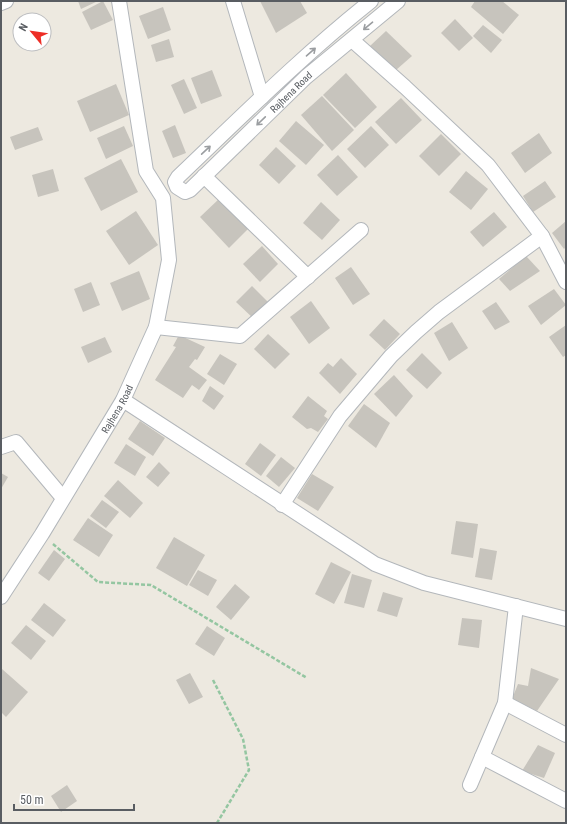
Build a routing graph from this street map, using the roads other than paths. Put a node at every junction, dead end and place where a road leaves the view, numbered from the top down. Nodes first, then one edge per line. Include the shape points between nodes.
1 (6, 1) edge
2 (119, 1) edge
3 (233, 1) edge
4 (371, 1) edge
5 (398, 1) edge
6 (1, 3) edge
7 (352, 40) junction
8 (296, 64) junction
9 (306, 77) junction
10 (262, 97) junction
11 (204, 176) junction
12 (182, 185) junction
13 (163, 198) junction
14 (361, 230) dead end
15 (542, 236) junction
16 (308, 277) junction
17 (566, 282) edge
18 (156, 327) junction
19 (123, 400) junction
20 (1, 447) edge
21 (63, 498) junction
22 (282, 505) junction
23 (1, 596) edge
24 (516, 606) junction
25 (566, 619) edge
26 (504, 703) junction
27 (566, 735) edge
28 (482, 757) junction
29 (470, 785) dead end
30 (566, 801) edge

1 - 6 street
2 - 13 street via 146,171
3 - 10 street
8 -> 4 street, Rajhena Road
5 -> 7 street, Rajhena Road
7 - 9 street, Rajhena Road
7 - 15 street via 488,165
8 - 9 street
8 - 10 street, Rajhena Road
9 -> 11 street, Rajhena Road
12 -> 10 street, Rajhena Road
11 - 12 street, Rajhena Road
11 - 16 street
12 - 13 street
13 - 18 street, Rajhena Road via 169,260
14 - 16 street
15 - 17 street
15 - 22 street via 439,312 391,356 340,416
16 - 18 street via 240,336
18 - 19 street, Rajhena Road
19 - 21 street, Rajhena Road
19 - 22 street
20 - 21 street via 16,442
21 - 23 street, Rajhena Road
22 - 24 street via 375,564 424,582
24 - 25 street
24 - 26 street
26 - 27 street
26 - 28 street
28 - 29 street
28 - 30 street

